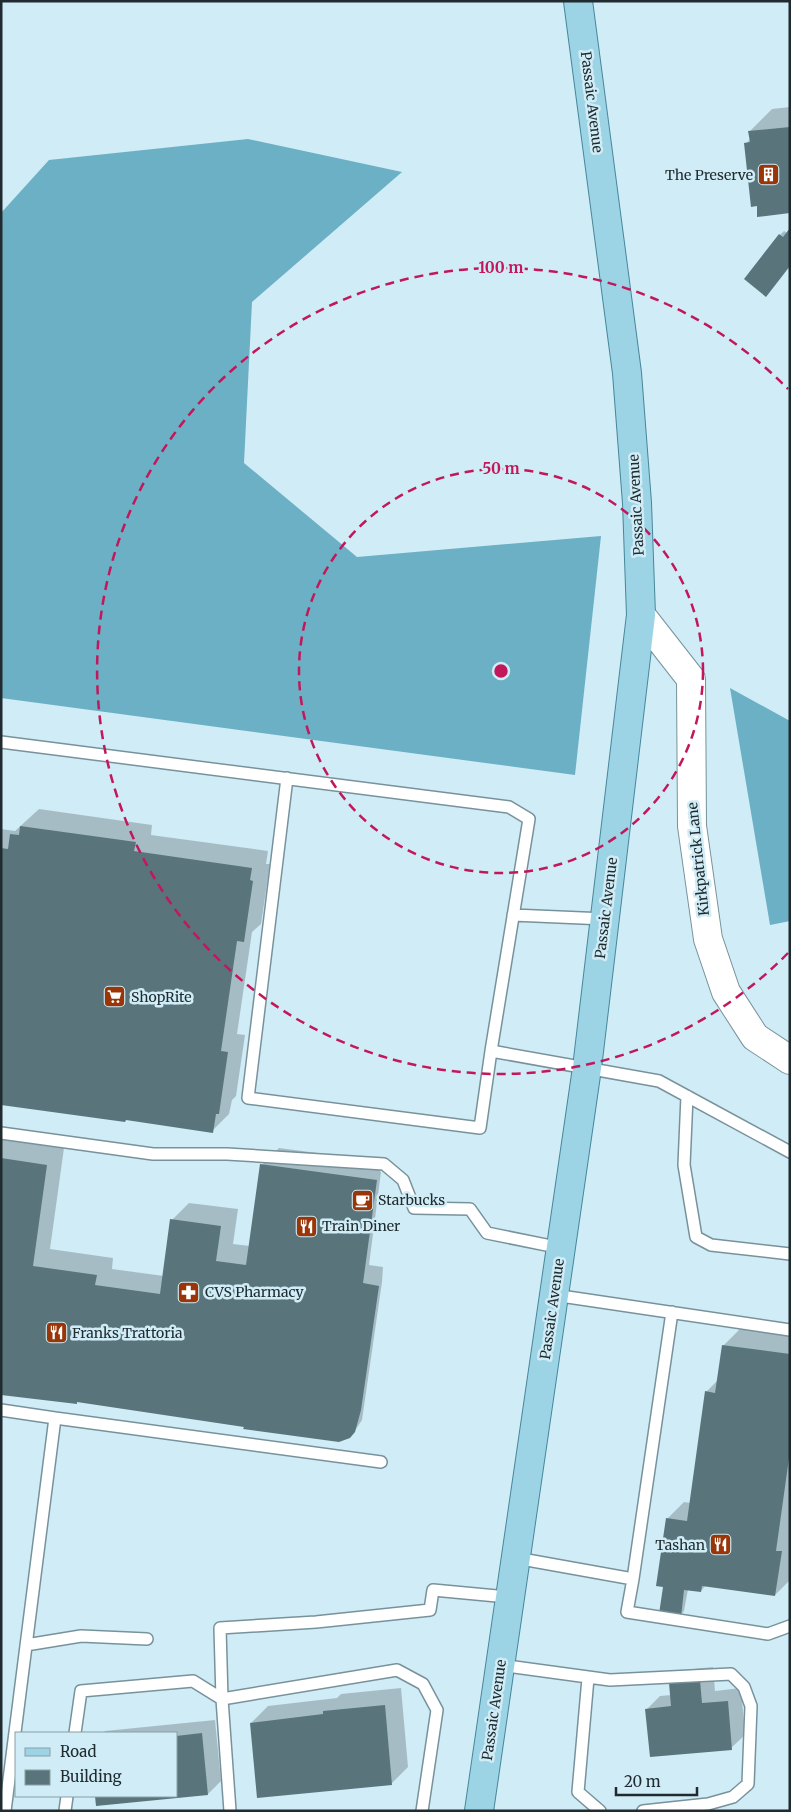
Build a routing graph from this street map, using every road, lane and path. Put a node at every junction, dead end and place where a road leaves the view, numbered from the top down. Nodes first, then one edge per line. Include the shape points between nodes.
1 (578, 1) edge
2 (641, 615) junction
3 (1, 742) edge
4 (287, 778) junction
5 (513, 915) junction
6 (605, 919) junction
7 (491, 1051) junction
8 (790, 1060) edge
9 (587, 1068) junction
10 (687, 1096) junction
11 (1, 1132) edge
12 (790, 1152) edge
13 (561, 1248) junction
14 (790, 1254) edge
15 (554, 1295) junction
16 (672, 1312) junction
17 (790, 1330) edge
18 (1, 1410) edge
19 (55, 1418) junction
20 (380, 1462) dead end
21 (516, 1558) junction
22 (633, 1580) junction
23 (510, 1599) junction
24 (790, 1626) edge
25 (147, 1639) dead end
26 (26, 1645) junction
27 (500, 1665) junction
28 (588, 1678) junction
29 (222, 1700) junction
30 (75, 1732) edge
31 (67, 1797) edge
32 (709, 1807) edge
33 (5, 1811) edge
34 (65, 1811) edge
35 (230, 1811) edge
36 (422, 1811) edge
37 (479, 1811) edge
38 (600, 1811) edge
39 (643, 1811) edge

1 - 2 main road, Passaic Avenue via 627,374 637,503
2 - 6 main road, Passaic Avenue
2 - 8 street, Kirkpatrick Lane via 690,679 692,826 708,940 726,992 755,1037
3 - 4 lane
4 - 5 lane via 509,807 529,819
4 - 7 lane via 248,1098 480,1128
5 - 6 lane
5 - 7 lane
6 - 9 main road, Passaic Avenue
7 - 9 lane
9 - 10 lane via 659,1081
9 - 13 main road, Passaic Avenue
10 - 12 lane
10 - 14 lane via 684,1165 696,1237 711,1245
11 - 13 lane via 154,1154 227,1154 384,1164 403,1180 414,1208 470,1209 486,1233
13 - 15 main road, Passaic Avenue
15 - 16 lane
15 - 21 main road, Passaic Avenue
16 - 17 lane
16 - 22 lane
18 - 19 lane
19 - 20 lane
19 - 26 lane
21 - 22 lane
21 - 23 main road, Passaic Avenue
22 - 24 lane via 627,1612 768,1634
23 - 27 main road, Passaic Avenue
23 - 29 lane via 434,1590 430,1610 220,1628
25 - 26 lane via 81,1636
26 - 33 lane
27 - 28 lane
27 - 37 main road, Passaic Avenue
28 - 32 lane via 610,1680 731,1674 744,1687 751,1706 748,1784 733,1797
28 - 38 lane via 578,1792
29 - 30 lane via 193,1681 81,1691
29 - 35 lane
29 - 36 lane via 397,1670 415,1679 424,1684 437,1710
31 - 34 lane
32 - 39 lane

